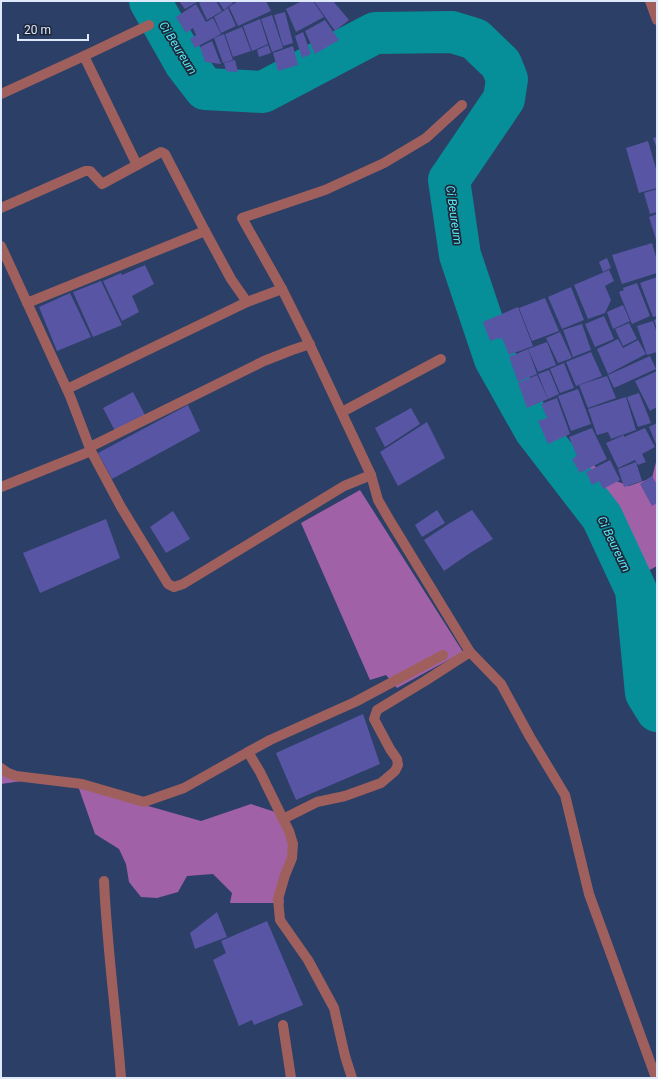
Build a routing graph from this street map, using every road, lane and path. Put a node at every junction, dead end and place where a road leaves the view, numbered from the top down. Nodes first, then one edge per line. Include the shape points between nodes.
1 (650, 1) edge
2 (657, 20) edge
3 (149, 25) dead end
4 (84, 56) junction
5 (1, 94) edge
6 (462, 105) dead end
7 (137, 165) junction
8 (1, 208) edge
9 (205, 230) junction
10 (1, 246) edge
11 (282, 289) junction
12 (247, 302) junction
13 (27, 303) junction
14 (310, 344) junction
15 (441, 359) dead end
16 (67, 389) junction
17 (342, 412) junction
18 (90, 449) junction
19 (371, 475) junction
20 (1, 487) edge
21 (470, 652) junction
22 (443, 656) dead end
23 (248, 752) junction
24 (1, 768) edge
25 (283, 819) junction
26 (104, 881) dead end
27 (283, 1025) dead end
28 (120, 1078) edge
29 (291, 1078) edge
30 (352, 1078) edge
31 (656, 1078) edge

1 - 2 street
3 - 4 street
4 - 5 street
4 - 7 street
6 - 11 street via 426,138 384,163 325,190 242,218
7 - 8 street via 102,184 90,171 85,171
7 - 9 street via 161,152 165,154
9 - 12 street via 231,279
9 - 13 street
10 - 13 street
11 - 12 street
11 - 14 street
12 - 16 street
13 - 16 street
14 - 17 street
14 - 18 street via 264,361
15 - 17 street
16 - 18 street
17 - 19 street
18 - 19 street via 121,507 168,584 174,587 183,584 344,486
18 - 20 street
19 - 21 street via 378,500
21 - 25 street via 377,710 374,719 398,759 395,771 381,784 317,802
21 - 31 street via 501,684 565,795 589,894
22 - 23 street via 355,702
23 - 24 street via 184,788 144,802 82,784 16,776
23 - 25 street
25 - 30 street via 293,844 292,858 278,899 280,920 308,960 334,1008 344,1056
26 - 28 street
27 - 29 street

